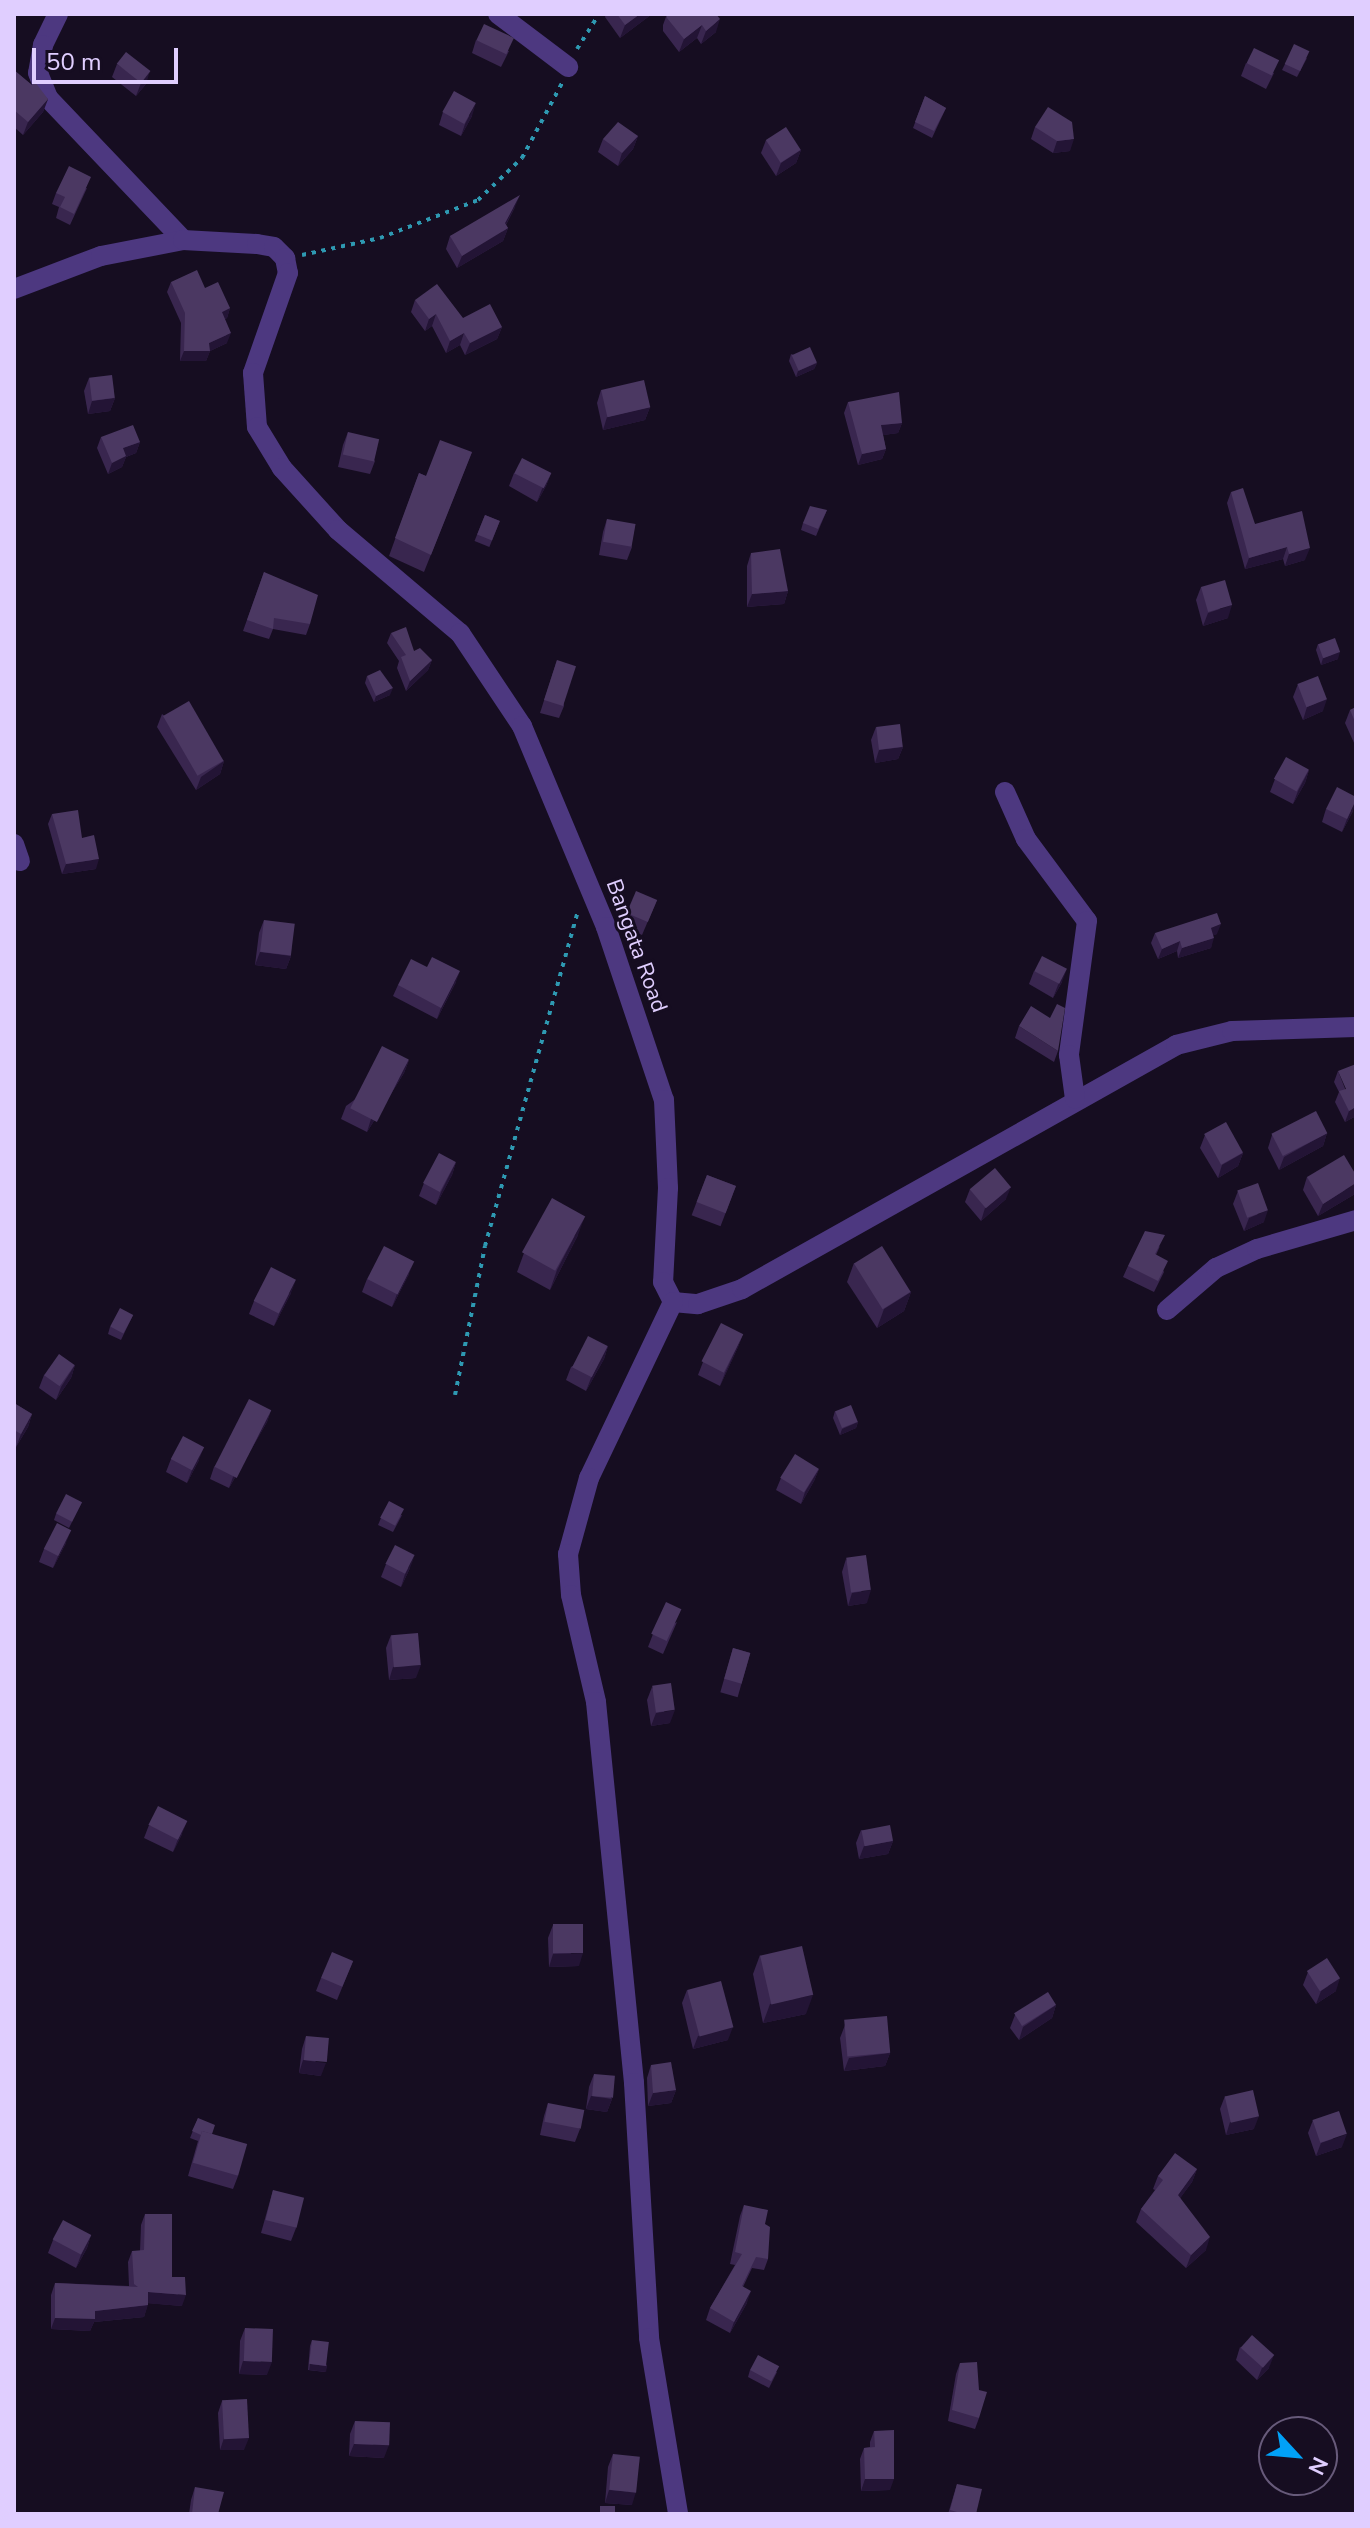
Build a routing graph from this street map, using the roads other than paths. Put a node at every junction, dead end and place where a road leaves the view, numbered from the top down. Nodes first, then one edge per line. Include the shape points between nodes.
1 (58, 14) edge
2 (498, 14) edge
3 (568, 67) road end
4 (183, 240) junction
5 (14, 289) edge
6 (1005, 792) dead end
7 (1356, 1027) edge
8 (1075, 1099) junction
9 (1356, 1220) edge
10 (673, 1302) junction
11 (1167, 1310) dead end
12 (678, 2514) edge

1 - 4 street via 43,45 38,73 48,98
2 - 3 street
4 - 5 street via 101,256
4 - 10 street, Bangata Road via 257,244 274,247 285,258 288,273 253,373 252,402 265,444 338,530 460,633 501,687 585,876 664,1100 668,1188 663,1282
6 - 8 street via 1026,839 1087,921 1069,1055
7 - 8 street via 1232,1031 1176,1045
8 - 10 street via 955,1173 742,1289 698,1304
9 - 11 street via 1257,1249 1216,1268
10 - 12 street via 589,1478 568,1554 571,1595 598,1717 634,2083 649,2338

